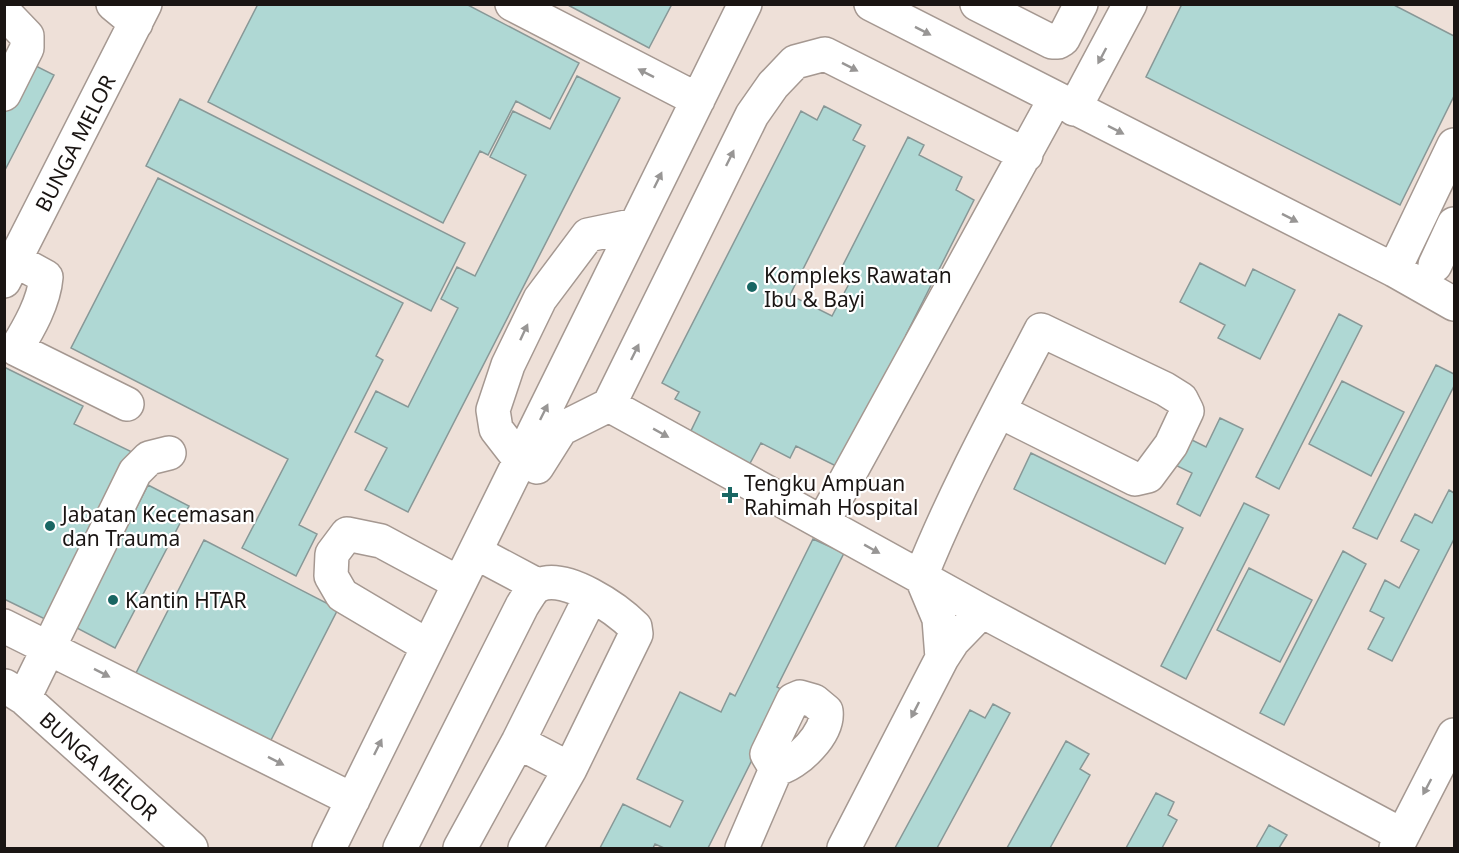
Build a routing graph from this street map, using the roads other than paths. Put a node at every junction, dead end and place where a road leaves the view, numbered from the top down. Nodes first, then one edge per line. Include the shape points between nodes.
1 (512, 4) edge
2 (745, 4) edge
3 (871, 4) edge
4 (977, 4) edge
5 (1081, 4) edge
6 (1130, 4) edge
7 (131, 11) edge
8 (4, 12) edge
9 (4, 94) edge
10 (698, 100) junction
11 (1064, 104) junction
12 (1455, 145) edge
13 (1026, 155) junction
14 (1455, 224) edge
15 (636, 225) junction
16 (1434, 265) dead end
17 (10, 270) edge
18 (1394, 270) junction
19 (1455, 303) edge
20 (10, 347) edge
21 (127, 404) dead end
22 (609, 405) junction
23 (999, 411) junction
24 (169, 453) dead end
25 (520, 460) junction
26 (499, 502) junction
27 (823, 522) junction
28 (475, 552) junction
29 (921, 576) junction
30 (459, 583) junction
31 (537, 585) junction
32 (591, 596) junction
33 (982, 611) junction
34 (4, 626) edge
35 (428, 646) junction
36 (50, 647) junction
37 (942, 658) junction
38 (14, 692) edge
39 (518, 742) junction
40 (1451, 750) edge
41 (570, 769) junction
42 (777, 769) dead end
43 (352, 800) junction
44 (1399, 842) edge
45 (529, 847) edge
46 (748, 847) edge
47 (191, 849) edge
48 (306, 849) edge
49 (329, 849) edge
50 (399, 849) edge
51 (460, 849) edge
52 (844, 849) edge

10 -> 1 street
2 - 10 street
3 -> 11 street
4 - 5 street via 1058,42
6 -> 11 street
7 - 17 street, BUNGA MELOR
8 - 9 street via 27,36 27,48
15 -> 10 street
11 - 13 street
11 -> 18 street
12 - 18 street
22 -> 13 street via 752,115 795,62 825,54
13 - 27 street
14 - 16 street
25 -> 15 street
25 -> 15 street via 496,429 493,410 508,365 540,299 588,235
17 - 20 street via 46,277 45,290 25,334
18 - 19 street
20 - 21 street
22 - 26 street via 561,429 529,480
22 -> 27 street
23 - 23 street via 1135,479 1148,476 1171,445 1187,411 1181,399 1165,389 1041,330
23 - 29 street via 942,522
24 - 36 street via 149,458 135,472
25 - 26 street
26 - 28 street
27 -> 29 street
28 - 30 street
28 - 31 street
29 - 33 street
29 - 37 street via 939,619
30 - 35 street
30 - 35 street via 381,541 347,534 332,554 331,576 342,595
31 - 32 street via 553,581
31 - 50 street via 522,606
32 - 39 street
32 - 41 street via 620,613 635,627 636,634
33 - 37 street
33 - 44 street
34 - 36 street
43 -> 35 street
36 - 38 street
36 -> 43 street
37 -> 52 street
38 - 47 street, BUNGA MELOR
39 - 41 street
39 - 51 street
40 -> 44 street
41 - 45 street
42 - 46 street
43 - 48 street
43 - 49 street

